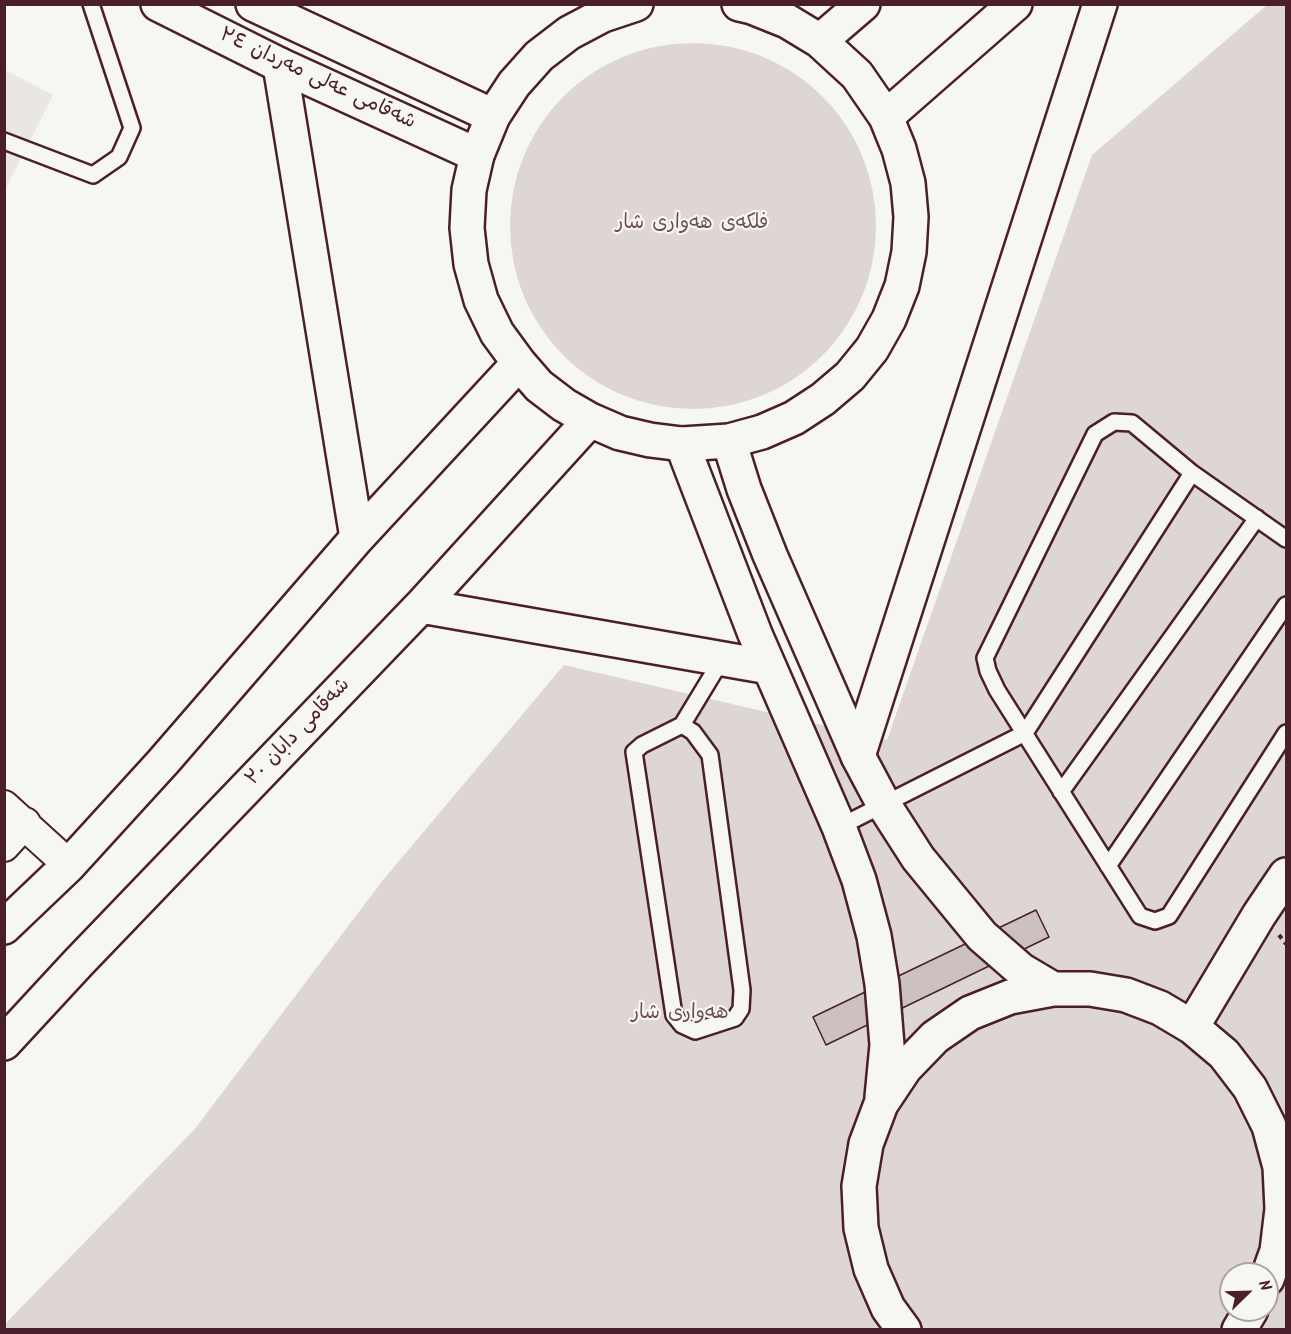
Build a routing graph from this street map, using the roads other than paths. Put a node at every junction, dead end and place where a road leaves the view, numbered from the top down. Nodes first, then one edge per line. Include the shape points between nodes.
1 (92, 4) edge
2 (158, 4) edge
3 (254, 4) edge
4 (636, 4) edge
5 (739, 4) edge
6 (863, 4) edge
7 (1016, 4) edge
8 (1100, 4) edge
9 (820, 41) junction
10 (280, 65) junction
11 (493, 116) junction
12 (885, 117) junction
13 (4, 141) edge
14 (477, 155) junction
15 (519, 363) junction
16 (590, 420) junction
17 (729, 441) junction
18 (682, 444) junction
19 (1192, 473) junction
20 (1257, 518) junction
21 (357, 538) junction
22 (1287, 539) edge
23 (1287, 605) edge
24 (421, 606) junction
25 (811, 650) junction
26 (722, 659) junction
27 (769, 667) junction
28 (682, 725) junction
29 (1287, 732) edge
30 (1025, 733) junction
31 (858, 756) junction
32 (1061, 792) junction
33 (884, 805) junction
34 (15, 815) edge
35 (839, 827) junction
36 (4, 846) edge
37 (69, 864) junction
38 (1108, 866) junction
39 (1287, 875) edge
40 (4, 927) edge
41 (1053, 989) junction
42 (1192, 1027) junction
43 (4, 1043) edge
44 (881, 1104) junction
45 (1273, 1262) edge
46 (904, 1329) edge

1 - 13 lane via 132,128 119,157 93,175
2 - 10 main road, شەقامی عەلی مەردان ٣٤
3 - 11 main road
4 - 11 main road via 603,15 569,33 539,56
5 - 9 main road via 787,21
6 - 9 main road
7 - 12 main road
8 - 31 main road
9 - 12 main road via 857,75
10 - 14 main road, شەقامی عەلی مەردان ٣٤
10 - 21 main road
11 - 14 main road
12 - 17 main road via 908,183 911,217 907,264 889,319 850,376 823,399 794,418
14 - 15 main road via 469,190 467,228 471,264 497,333
15 - 16 main road via 539,386
15 - 21 main road
16 - 18 main road via 630,435
16 - 24 main road, شەقامی دابان ٣٠
17 - 18 main road
17 - 25 main road via 744,489
18 - 27 main road
19 - 20 lane
19 - 30 lane
19 - 30 lane via 1132,423 1114,422 1095,435 985,658 997,690
20 - 22 lane
20 - 32 lane
21 - 37 main road
23 - 38 lane
24 - 26 main road
24 - 43 main road, شەقامی دابان ٣٠
25 - 27 main road
25 - 31 main road
26 - 27 main road
26 - 28 lane
27 - 35 main road
28 - 28 lane via 693,732 710,755 742,990 741,1009 735,1018 695,1031 682,1025 674,1015 634,752
29 - 38 lane via 1169,916 1155,921 1140,916
30 - 32 lane
30 - 33 lane
31 - 33 main road
32 - 38 lane
33 - 35 lane
33 - 41 main road via 918,858 982,936 1021,970
34 - 36 street
34 - 37 street
35 - 44 main road via 867,905 880,966 887,1045
37 - 40 main road
39 - 42 main road
41 - 42 main road via 1090,989 1126,995 1160,1008
41 - 44 main road via 1010,997 970,1013 935,1037 905,1068
42 - 45 main road via 1224,1054 1250,1088 1269,1126 1280,1167 1282,1209
44 - 46 main road via 866,1143 859,1186 861,1228 871,1269 888,1308

